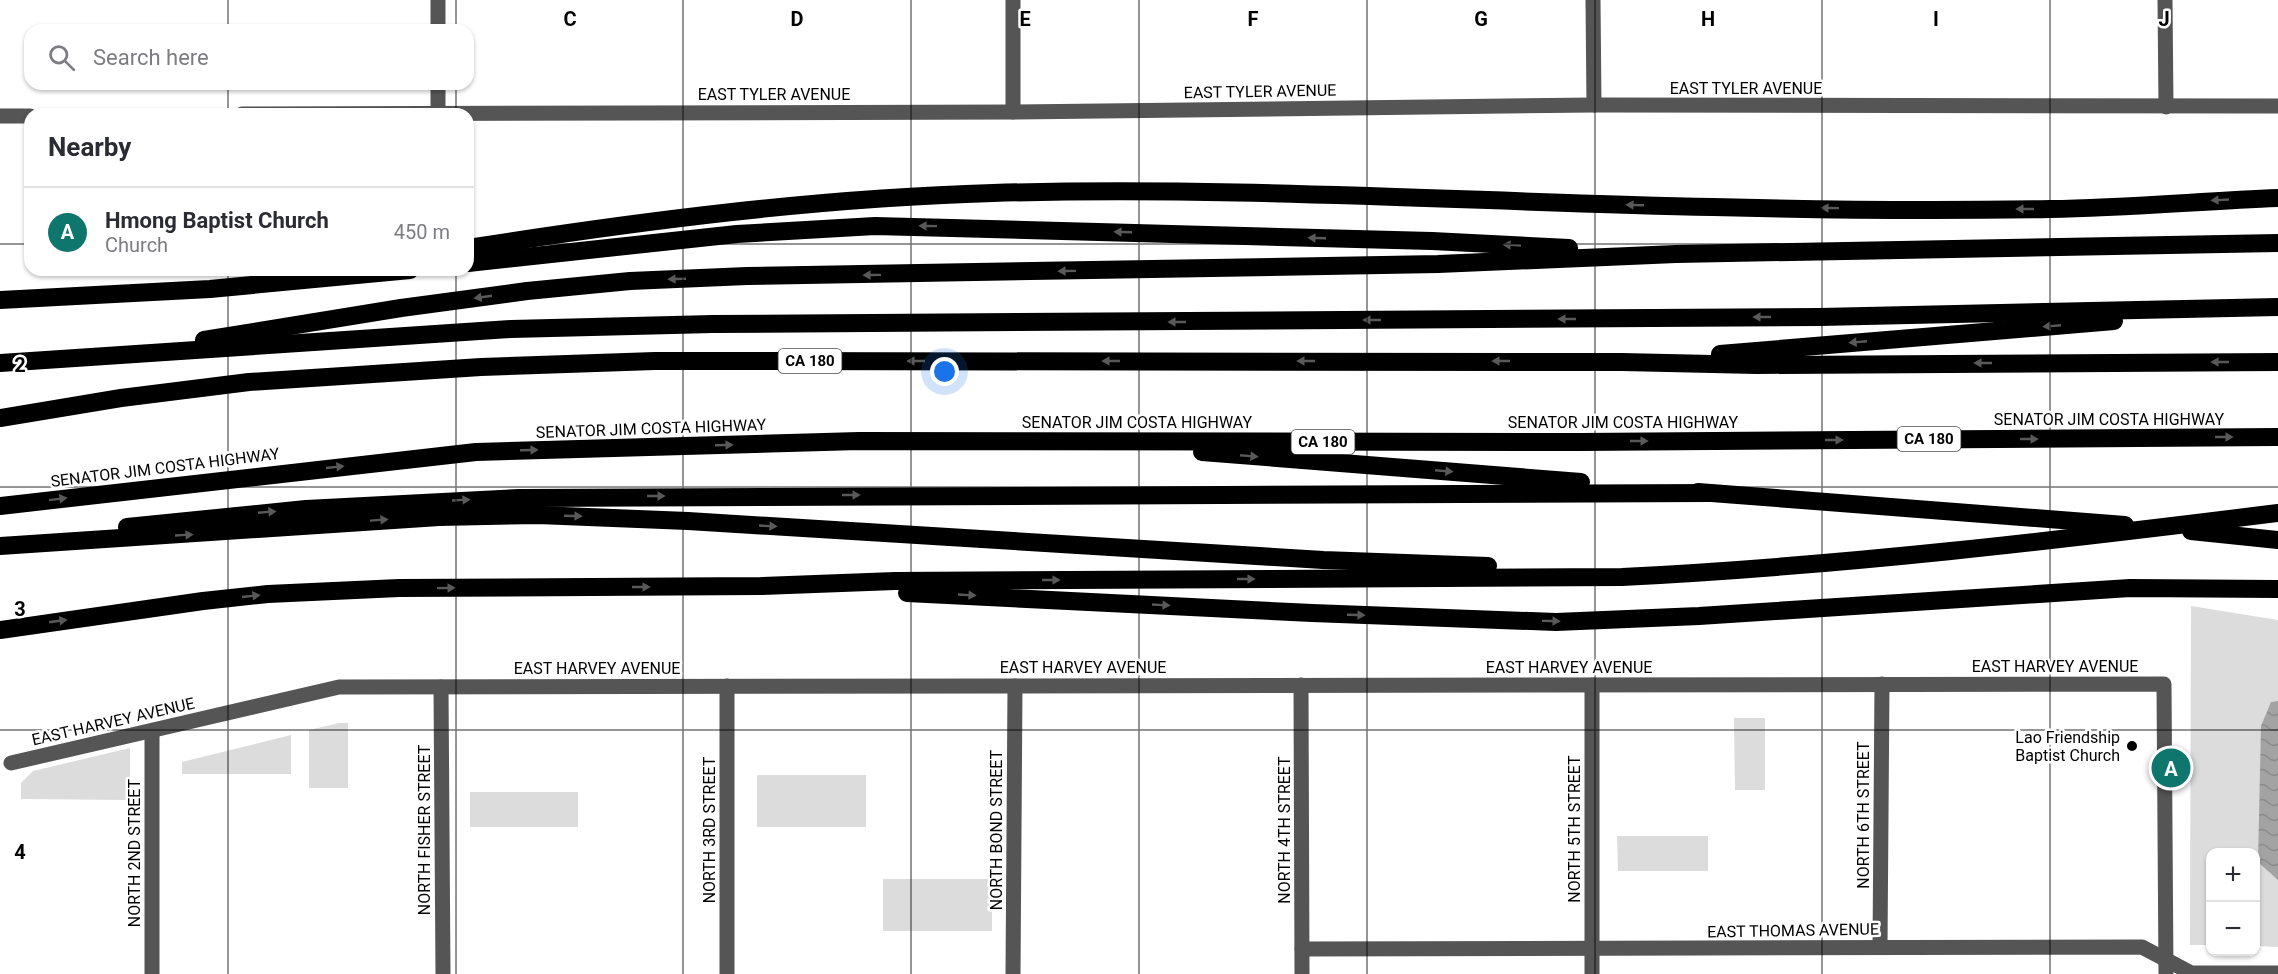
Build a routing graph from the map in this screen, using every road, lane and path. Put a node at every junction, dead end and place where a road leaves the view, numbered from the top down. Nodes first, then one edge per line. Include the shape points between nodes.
1 (438, 0) edge
2 (1013, 0) edge
3 (1593, 0) edge
4 (2166, 0) edge
5 (438, 24) edge
6 (438, 90) edge
7 (1594, 105) junction
8 (2278, 106) edge
9 (2166, 107) junction
10 (438, 108) edge
11 (474, 112) edge
12 (1013, 112) junction
13 (0, 116) edge
14 (24, 116) edge
15 (2278, 198) edge
16 (2278, 243) edge
17 (474, 247) edge
18 (1676, 254) junction
19 (474, 262) edge
20 (291, 276) edge
21 (347, 276) edge
22 (210, 289) junction
23 (0, 300) edge
24 (2278, 307) edge
25 (125, 354) junction
26 (1622, 362) junction
27 (2278, 362) edge
28 (0, 363) edge
29 (0, 418) edge
30 (2278, 437) edge
31 (1065, 441) junction
32 (1710, 492) junction
33 (0, 506) edge
34 (2278, 513) edge
35 (2278, 540) edge
36 (0, 545) edge
37 (1784, 565) junction
38 (761, 586) junction
39 (2278, 589) edge
40 (0, 630) edge
41 (1882, 684) junction
42 (1301, 685) junction
43 (1592, 685) junction
44 (727, 686) junction
45 (1015, 686) junction
46 (441, 687) junction
47 (152, 731) junction
48 (11, 763) dead end
49 (1880, 947) junction
50 (1302, 949) junction
51 (1592, 949) junction
52 (2166, 967) edge
53 (2278, 973) edge
54 (152, 974) edge
55 (443, 974) edge
56 (727, 974) edge
57 (1013, 974) edge
58 (1302, 974) edge
59 (1592, 974) edge

1 - 5 street
2 - 12 street
3 - 7 street
4 - 9 street
6 - 10 street
7 - 9 street, EAST TYLER AVENUE
7 - 12 street, EAST TYLER AVENUE
8 - 9 street, EAST TYLER AVENUE
11 - 12 street, EAST TYLER AVENUE
13 - 14 street
15 -> 17 highway via 2054,209 1916,209 1713,207 1192,190 993,193 764,210
16 - 18 highway
18 -> 19 highway via 1432,241 886,226 737,234
18 -> 25 highway via 1427,264 630,281 401,308
20 - 22 highway
21 - 22 highway
22 - 23 highway
24 -> 25 highway via 1808,317 511,328
24 -> 26 highway
25 - 28 highway
27 -> 26 highway, CA 180
26 -> 29 highway, CA 180 via 655,361 493,366 249,382
31 -> 30 highway, SENATOR JIM COSTA HIGHWAY / CA 180
31 -> 32 highway
33 -> 31 highway, SENATOR JIM COSTA HIGHWAY / CA 180 via 476,452 859,441
32 - 35 highway
36 -> 32 highway via 274,512 519,498
34 - 37 highway via 1949,553
36 -> 37 highway via 420,518 538,515 1413,564
38 -> 37 highway via 895,581 1623,577
38 -> 39 highway via 1556,622 2120,589
40 -> 38 highway via 203,601 333,590
41 - 43 street, EAST HARVEY AVENUE
41 - 49 street, NORTH 6TH STREET
41 - 52 street, EAST HARVEY AVENUE via 2164,684
42 - 43 street, EAST HARVEY AVENUE
42 - 45 street, EAST HARVEY AVENUE
42 - 50 street, NORTH 4TH STREET
43 - 51 street, NORTH 5TH STREET
44 - 45 street, EAST HARVEY AVENUE
44 - 46 street, EAST HARVEY AVENUE
44 - 56 street, NORTH 3RD STREET
45 - 57 street, NORTH BOND STREET
46 - 47 street, EAST HARVEY AVENUE via 339,687
46 - 55 street, NORTH FISHER STREET
47 - 48 street, EAST HARVEY AVENUE
47 - 54 street, NORTH 2ND STREET
49 - 51 street, EAST THOMAS AVENUE
49 - 52 street, EAST THOMAS AVENUE via 2142,947
50 - 51 street, EAST THOMAS AVENUE
50 - 58 street, NORTH 4TH STREET
51 - 59 street, NORTH 5TH STREET
52 - 53 street, EAST THOMAS AVENUE via 2191,973

